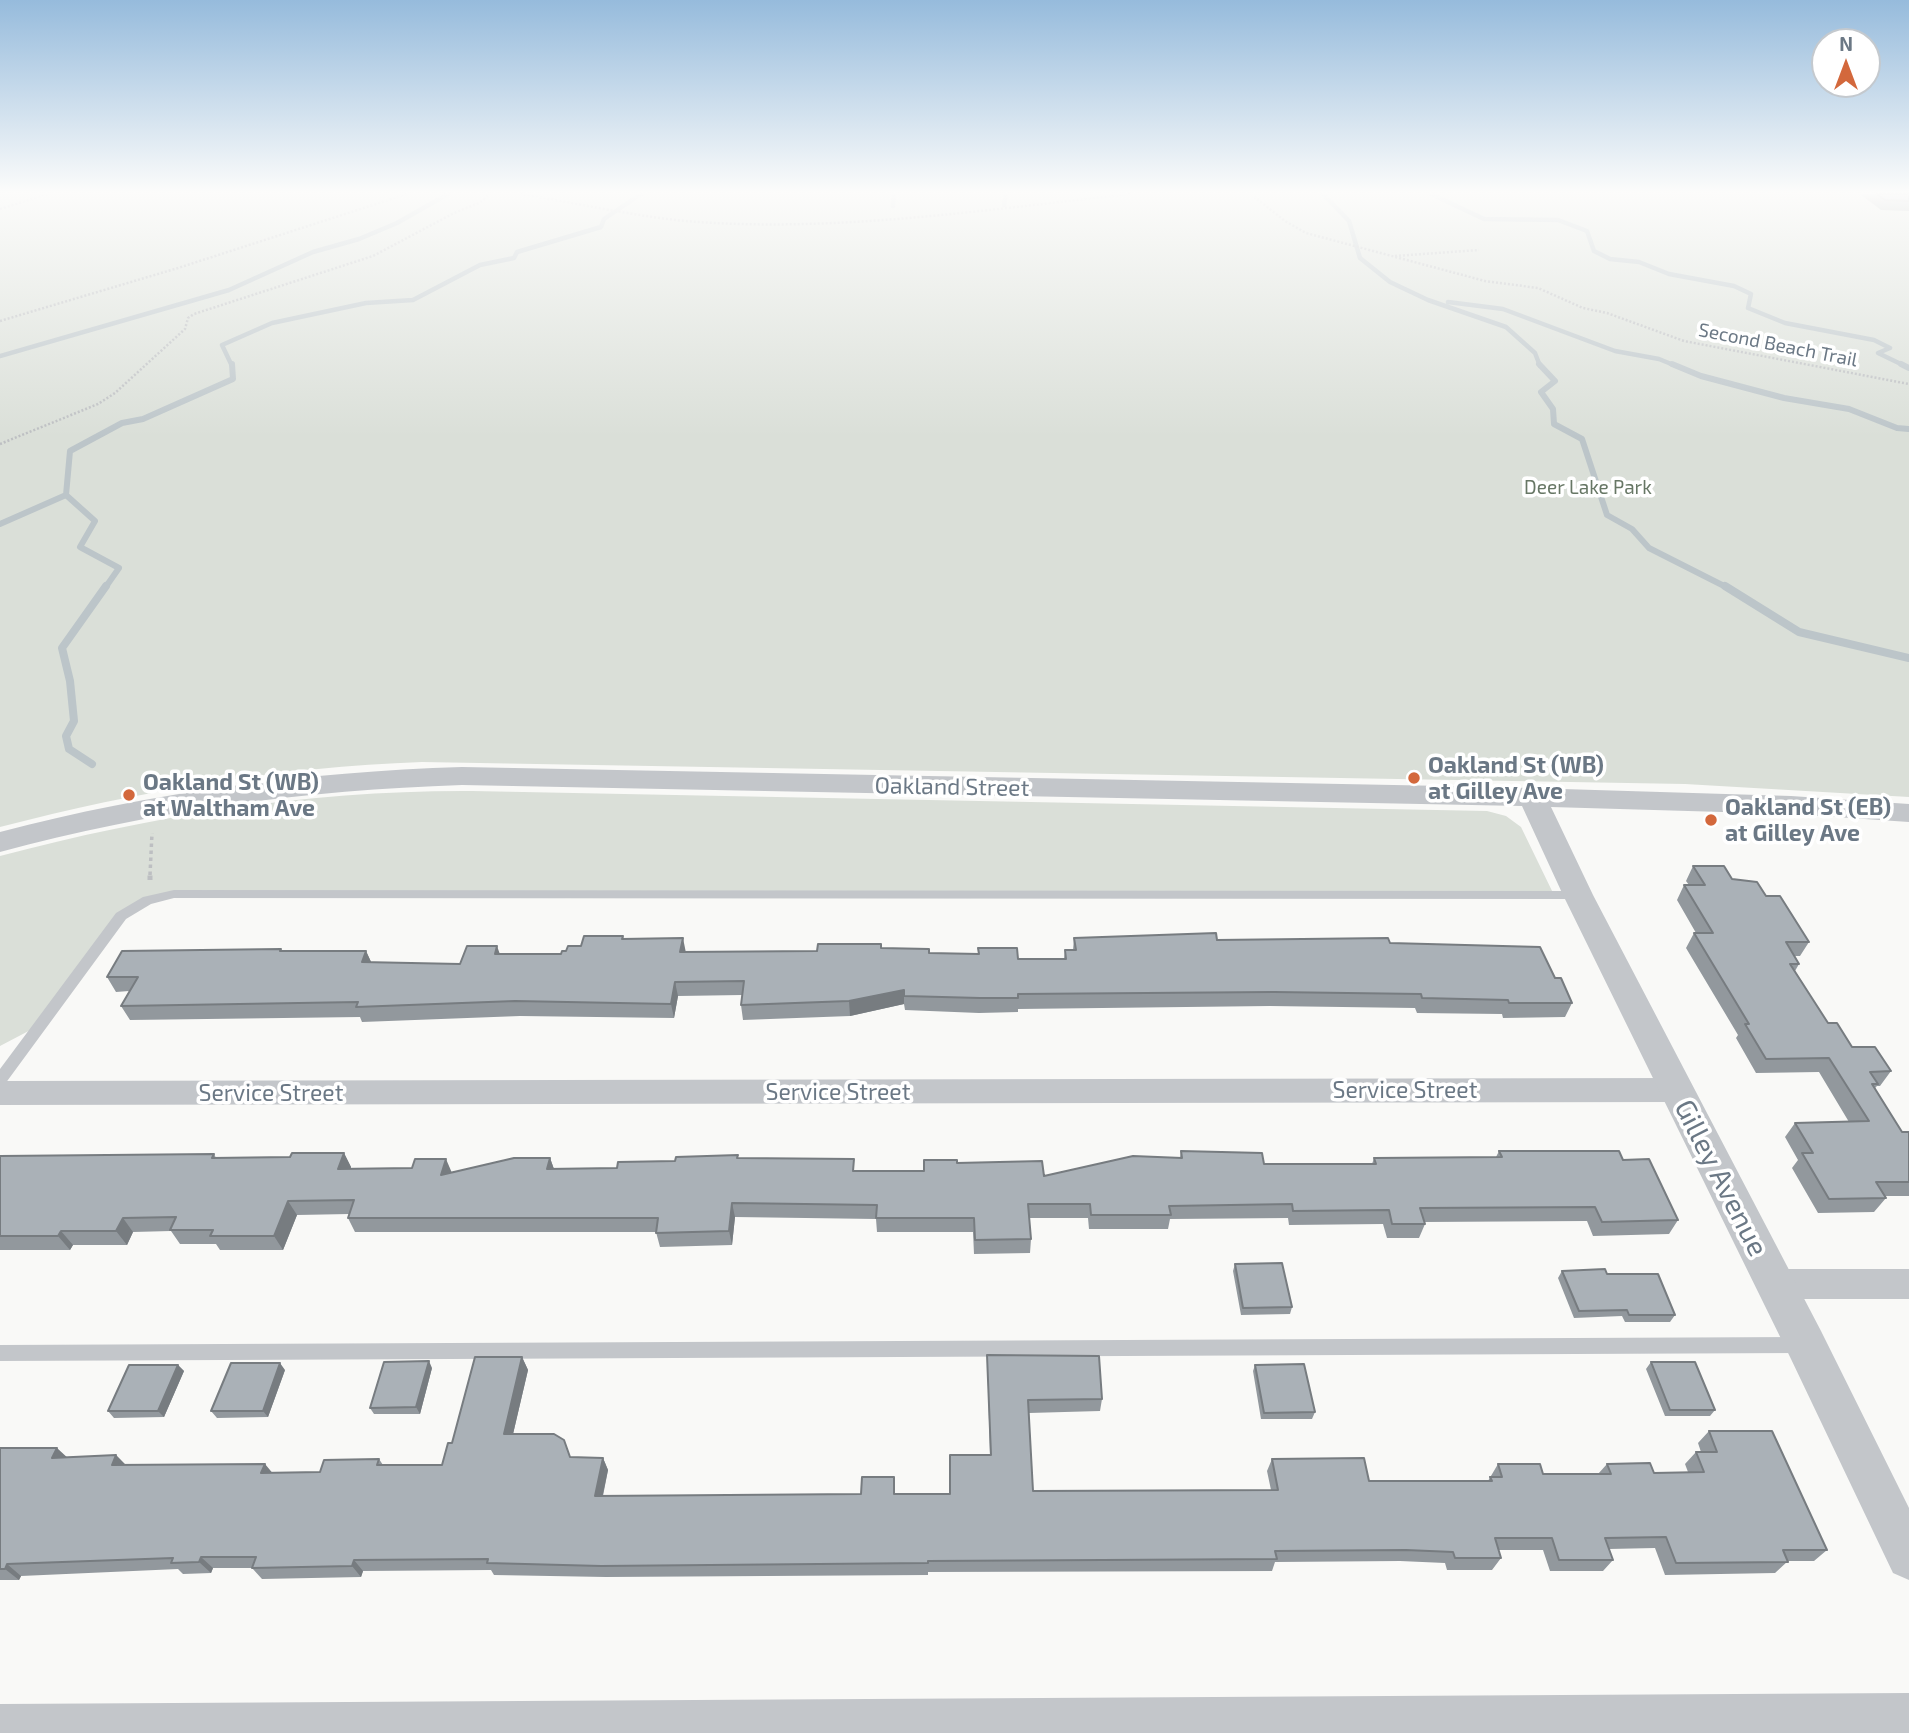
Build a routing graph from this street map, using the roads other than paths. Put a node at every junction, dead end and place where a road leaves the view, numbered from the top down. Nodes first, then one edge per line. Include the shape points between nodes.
1 (1533, 798) junction
2 (1909, 813) edge
3 (0, 842) edge
4 (1578, 895) junction
5 (0, 1080) edge
6 (1677, 1090) junction
7 (0, 1093) edge
8 (1909, 1283) edge
9 (1774, 1284) junction
10 (1806, 1345) junction
11 (0, 1353) edge
12 (1909, 1558) edge
13 (1909, 1714) edge
14 (0, 1725) edge

1 - 2 street, Oakland Street
1 - 3 street, Oakland Street via 417,777 198,798
1 - 4 street, Gilley Avenue
4 - 5 lane via 174,894 147,900 121,916
4 - 6 street, Gilley Avenue
6 - 7 street, Service Street
6 - 9 street, Gilley Avenue
8 - 9 street
9 - 10 street, Gilley Avenue
10 - 11 lane
10 - 12 street, Gilley Avenue
13 - 14 street

